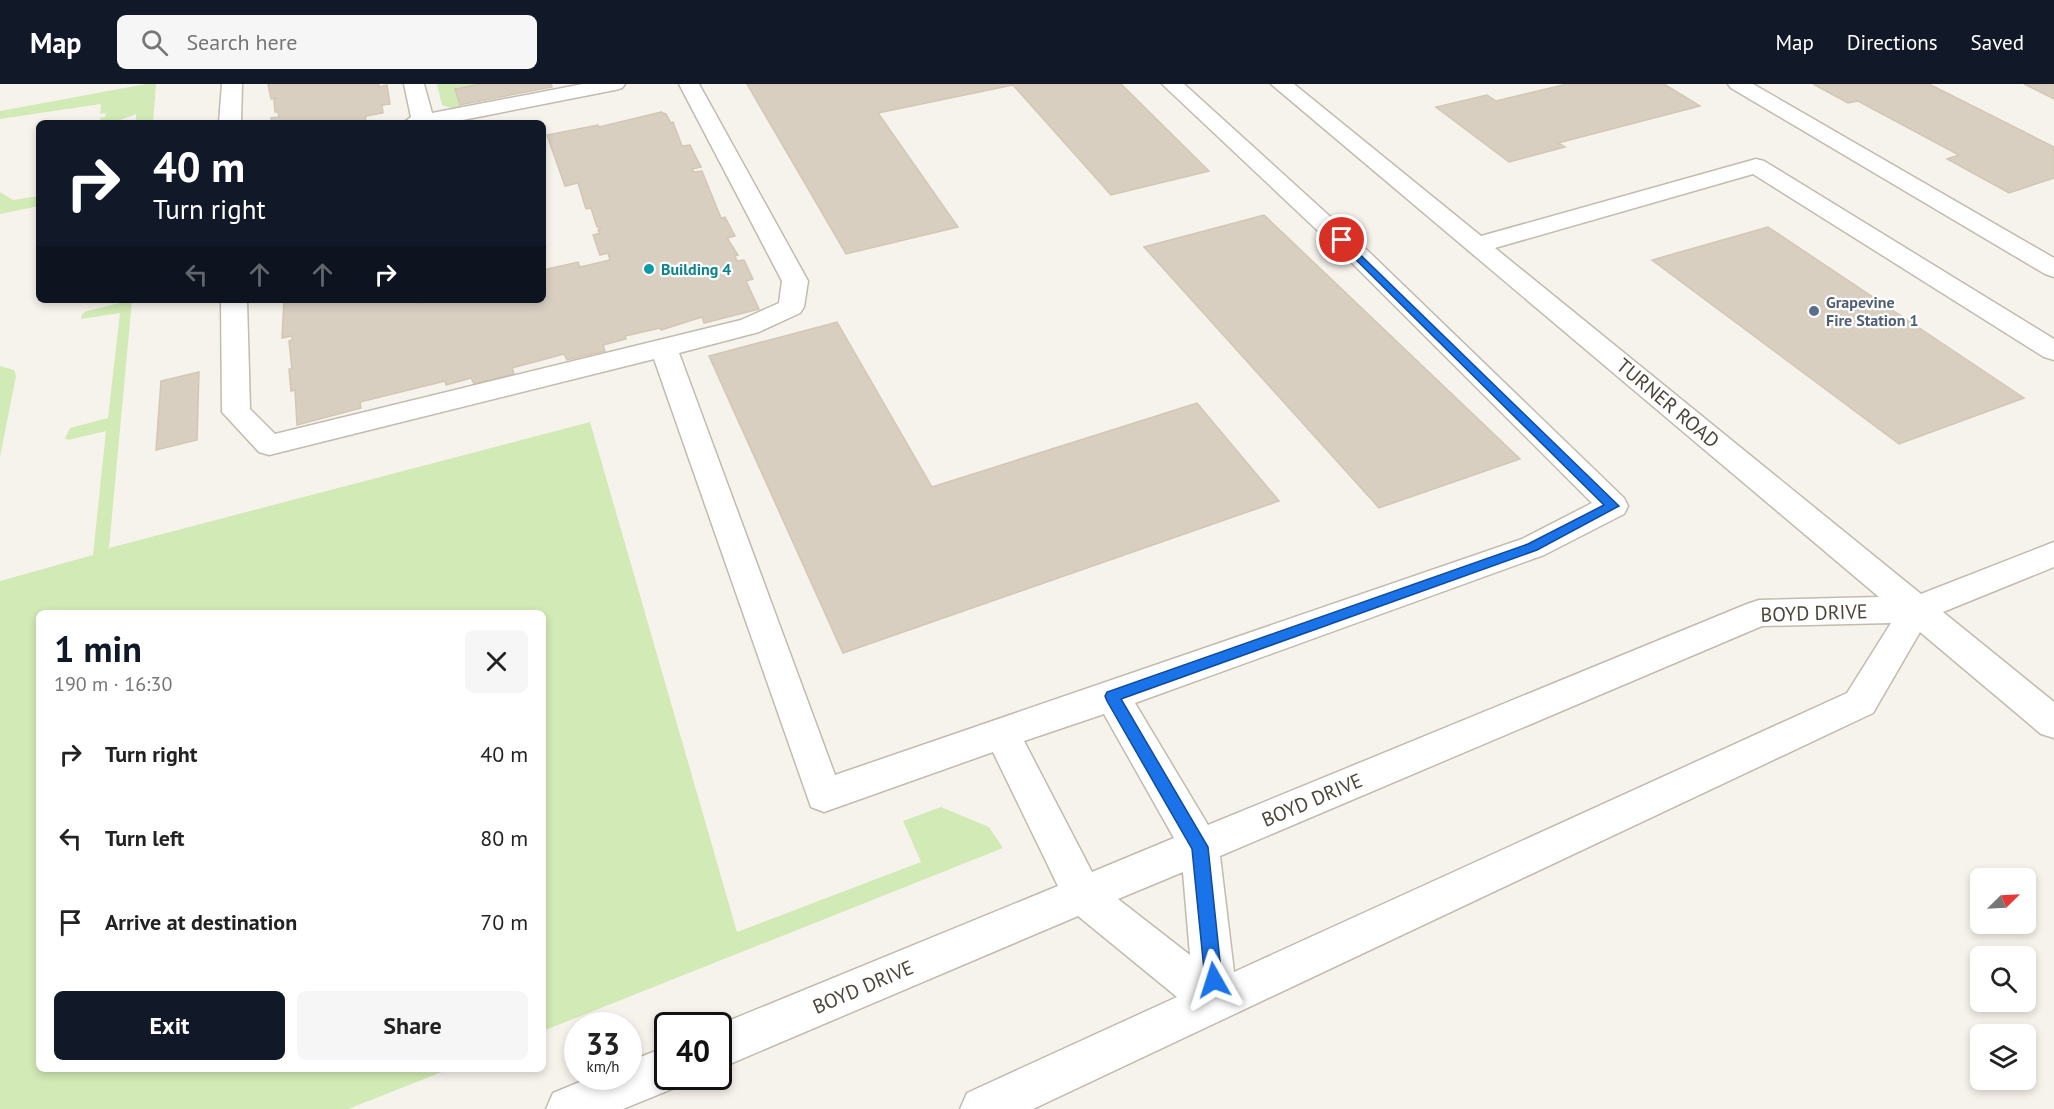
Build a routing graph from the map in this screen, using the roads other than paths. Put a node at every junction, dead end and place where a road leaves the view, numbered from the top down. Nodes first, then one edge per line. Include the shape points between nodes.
1 (232, 84) edge
2 (414, 84) edge
3 (615, 84) edge
4 (689, 84) edge
5 (1172, 84) edge
6 (1281, 84) edge
7 (1738, 84) edge
8 (230, 120) edge
9 (418, 120) edge
10 (428, 120) edge
11 (1477, 246) junction
12 (2054, 269) edge
13 (234, 303) edge
14 (664, 348) junction
15 (2054, 351) edge
16 (2054, 554) edge
17 (1917, 609) junction
18 (1112, 696) junction
19 (2054, 723) edge
20 (1002, 734) junction
21 (1200, 847) junction
22 (1083, 896) junction
23 (1216, 1002) junction
24 (732, 1041) edge
25 (654, 1074) edge
26 (569, 1109) edge
27 (983, 1109) edge

1 - 8 street
2 - 9 street
3 - 10 street
4 - 14 street via 795,281 791,307 750,326
5 - 18 street via 1359,256 1613,506 1533,547
6 - 11 street, TURNER ROAD
7 - 12 street
11 - 15 street via 1756,166
11 - 17 street, TURNER ROAD
13 - 14 street via 236,412 269,445
14 - 20 street via 824,795
16 - 17 street, BOYD DRIVE
17 - 19 street, TURNER ROAD
17 - 21 street, BOYD DRIVE via 1758,613
17 - 23 street via 1860,703
18 - 20 street
18 - 21 street
20 - 22 street
21 - 22 street, BOYD DRIVE
21 - 23 street
22 - 23 street
22 - 24 street, BOYD DRIVE
23 - 27 street
25 - 26 street

